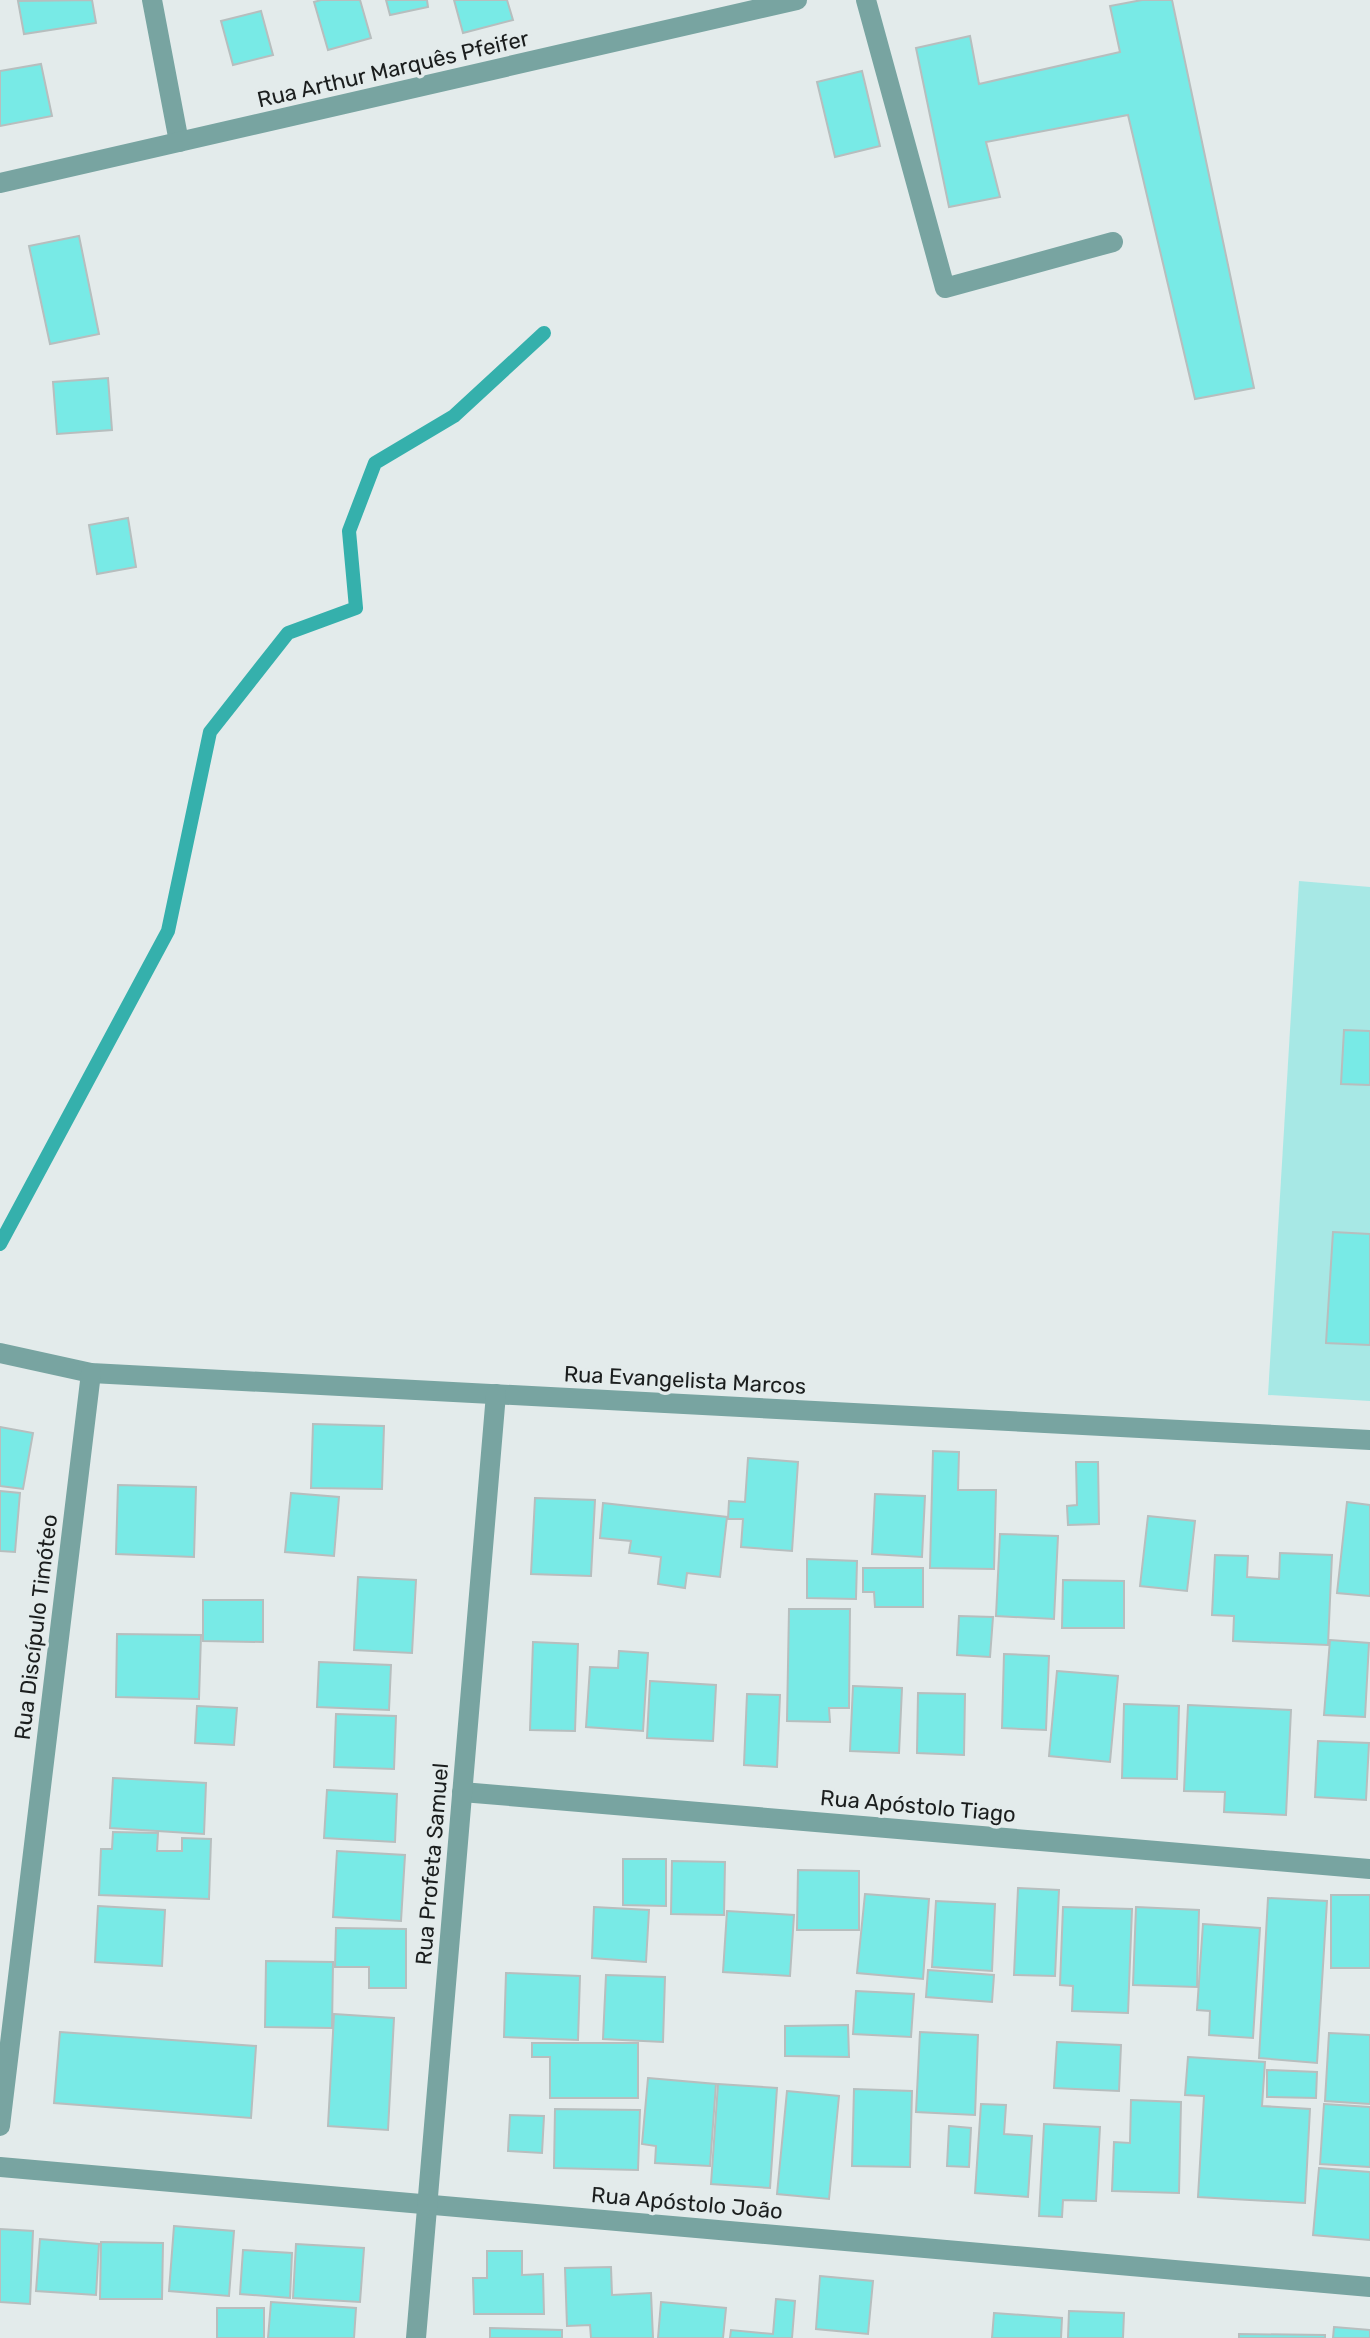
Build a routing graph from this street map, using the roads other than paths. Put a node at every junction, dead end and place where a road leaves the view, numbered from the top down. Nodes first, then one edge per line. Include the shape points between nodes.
1 (152, 0) edge
2 (797, 0) edge
3 (866, 0) edge
4 (179, 142) junction
5 (0, 183) edge
6 (1113, 242) dead end
7 (0, 1353) edge
8 (91, 1373) junction
9 (496, 1394) junction
10 (1370, 1440) edge
11 (462, 1792) junction
12 (1370, 1869) edge
13 (0, 2126) edge
14 (0, 2167) edge
15 (427, 2204) junction
16 (1370, 2287) edge
17 (416, 2338) edge

1 - 4 street
2 - 4 street, Rua Arthur Marquês Pfeifer
3 - 6 street via 945,288
4 - 5 street, Rua Arthur Marquês Pfeifer
7 - 8 street, Rua Evangelista Marcos
8 - 9 street, Rua Evangelista Marcos
8 - 13 street, Rua Discípulo Timóteo
9 - 10 street, Rua Evangelista Marcos
9 - 11 street, Rua Profeta Samuel
11 - 12 street, Rua Apóstolo Tiago
11 - 15 street, Rua Profeta Samuel
14 - 15 street, Rua Apóstolo João
15 - 16 street, Rua Apóstolo João
15 - 17 street, Rua Profeta Samuel

